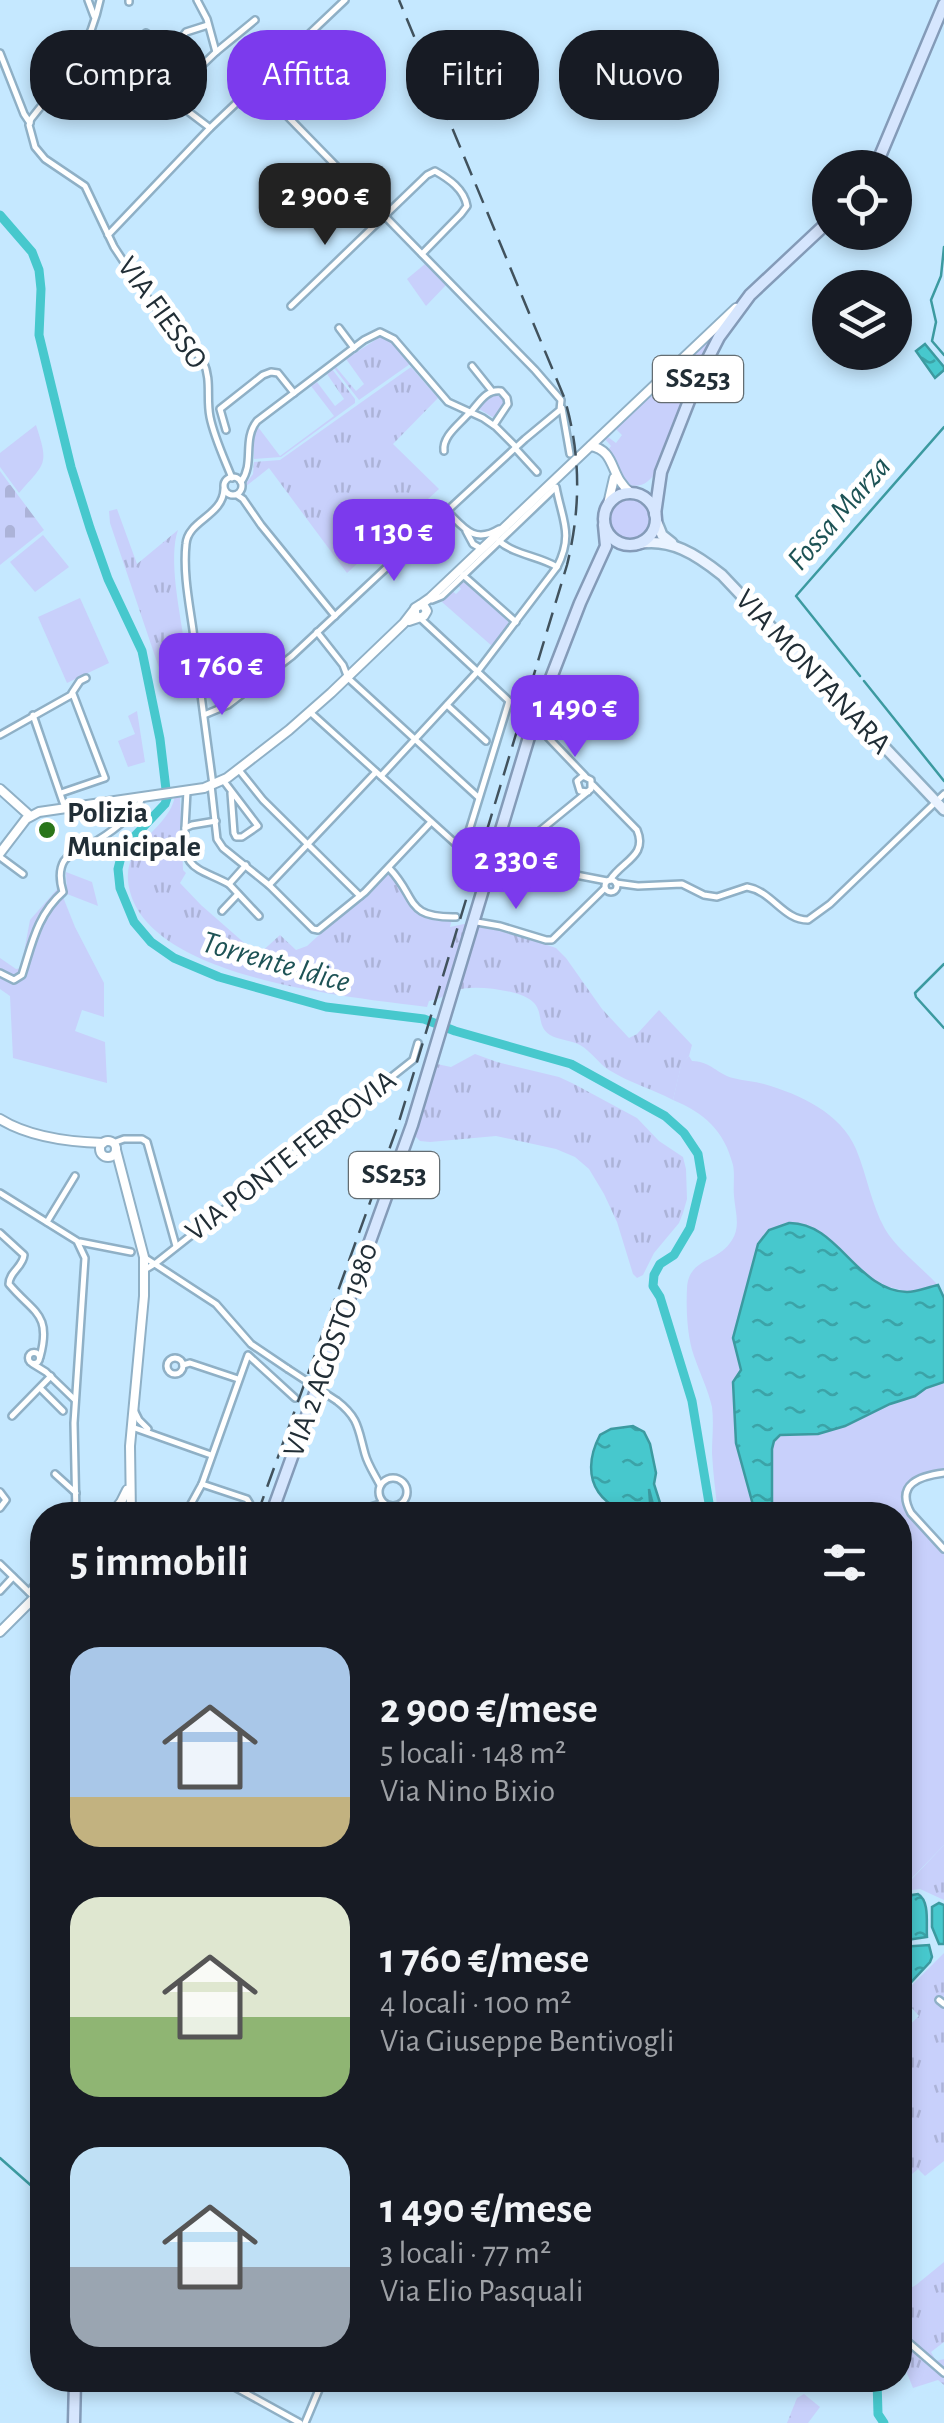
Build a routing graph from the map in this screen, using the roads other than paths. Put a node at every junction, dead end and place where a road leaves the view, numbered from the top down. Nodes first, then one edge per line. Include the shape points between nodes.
1 (88, 0) edge
2 (100, 0) edge
3 (197, 0) edge
4 (344, 0) edge
5 (944, 4) edge
6 (96, 19) junction
7 (256, 20) dead end
8 (208, 25) junction
9 (91, 30) edge
10 (192, 30) edge
11 (313, 30) edge
12 (171, 51) joint
13 (216, 52) junction
14 (0, 53) edge
15 (207, 60) edge
16 (227, 112) edge
17 (200, 120) edge
18 (292, 120) edge
19 (30, 121) joint
20 (210, 128) junction
21 (883, 150) edge
22 (384, 216) junction
23 (108, 235) junction
24 (812, 237) edge
25 (422, 254) junction
26 (750, 295) junction
27 (291, 306) dead end
28 (339, 328) dead end
29 (354, 348) junction
30 (472, 366) dead end
31 (492, 391) junction
32 (294, 393) junction
33 (561, 407) junction
34 (470, 413) junction
35 (494, 425) junction
36 (226, 430) dead end
37 (515, 448) junction
38 (587, 448) junction
39 (444, 451) dead end
40 (570, 454) dead end
41 (538, 472) dead end
42 (660, 472) junction
43 (614, 474) junction
44 (235, 479) junction
45 (556, 482) junction
46 (224, 489) junction
47 (632, 493) junction
48 (238, 495) junction
49 (546, 496) junction
50 (221, 503) junction
51 (608, 504) junction
52 (562, 510) junction
53 (448, 511) junction
54 (416, 512) dead end
55 (655, 517) junction
56 (431, 526) junction
57 (604, 526) junction
58 (502, 528) junction
59 (471, 537) junction
60 (499, 541) junction
61 (632, 544) junction
62 (674, 545) junction
63 (480, 548) junction
64 (468, 560) junction
65 (601, 560) junction
66 (557, 568) junction
67 (464, 575) junction
68 (434, 596) junction
69 (421, 612) junction
70 (335, 616) junction
71 (516, 622) junction
72 (317, 632) junction
73 (478, 671) junction
74 (86, 678) dead end
75 (348, 678) junction
76 (71, 694) junction
77 (446, 705) junction
78 (310, 712) junction
79 (32, 715) junction
80 (204, 715) junction
81 (542, 732) dead end
82 (0, 734) edge
83 (416, 739) junction
84 (486, 742) dead end
85 (239, 770) junction
86 (379, 774) junction
87 (586, 776) junction
88 (223, 780) junction
89 (593, 784) junction
90 (212, 785) junction
91 (0, 789) edge
92 (186, 791) junction
93 (232, 792) junction
94 (588, 792) junction
95 (61, 794) junction
96 (139, 797) junction
97 (940, 798) edge
98 (478, 800) junction
99 (65, 808) junction
100 (944, 810) edge
101 (30, 816) junction
102 (216, 821) junction
103 (431, 822) junction
104 (185, 828) junction
105 (525, 843) dead end
106 (308, 844) junction
107 (0, 855) edge
108 (505, 858) junction
109 (246, 865) junction
110 (388, 868) junction
111 (23, 874) dead end
112 (230, 884) junction
113 (610, 884) junction
114 (269, 885) junction
115 (238, 894) junction
116 (360, 896) junction
117 (480, 899) junction
118 (222, 911) dead end
119 (260, 916) dead end
120 (456, 916) dead end
121 (471, 920) dead end
122 (0, 972) edge
123 (418, 1044) dead end
124 (0, 1119) edge
125 (108, 1149) junction
126 (75, 1176) dead end
127 (0, 1193) edge
128 (47, 1222) junction
129 (0, 1233) edge
130 (77, 1241) junction
131 (176, 1246) junction
132 (131, 1252) dead end
133 (144, 1255) junction
134 (156, 1264) junction
135 (145, 1271) junction
136 (9, 1278) junction
137 (0, 1288) edge
138 (183, 1365) dead end
139 (48, 1374) junction
140 (238, 1380) junction
141 (40, 1388) junction
142 (295, 1398) dead end
143 (76, 1400) junction
144 (133, 1407) junction
145 (63, 1411) dead end
146 (12, 1416) dead end
147 (132, 1427) junction
148 (147, 1430) junction
149 (130, 1446) junction
150 (212, 1455) junction
151 (370, 1466) junction
152 (944, 1473) edge
153 (55, 1474) dead end
154 (388, 1479) junction
155 (130, 1480) junction
156 (202, 1484) junction
157 (282, 1484) junction
158 (380, 1485) junction
159 (0, 1492) edge
160 (76, 1493) junction
161 (379, 1496) junction
162 (76, 1502) edge
163 (122, 1502) edge
164 (131, 1502) edge
165 (192, 1502) edge
166 (249, 1502) edge
167 (276, 1502) edge
168 (280, 1502) edge
169 (374, 1502) edge
170 (383, 1502) edge
171 (402, 1502) edge
172 (906, 1502) edge
173 (0, 1508) edge
174 (912, 1514) edge
175 (944, 1549) edge
176 (0, 1564) edge
177 (13, 1576) junction
178 (30, 1589) edge
179 (0, 1590) edge
180 (30, 1602) edge
181 (0, 1632) edge
182 (912, 2345) edge
183 (944, 2373) edge
184 (75, 2392) edge
185 (244, 2392) edge
186 (317, 2392) edge
187 (74, 2423) edge
188 (302, 2423) edge

1 - 6 street
2 - 6 street
3 - 8 street
4 - 11 street
5 - 21 main road
6 - 9 street
7 - 13 street
8 - 10 street
8 - 13 street
12 - 12 street via 146,33 141,40
13 - 15 street
14 - 19 street, VIA FIESSO
16 - 20 street
17 - 20 street
18 - 22 street
19 - 23 street, VIA FIESSO via 34,147 85,186
20 - 23 street
22 - 25 street
22 - 25 street via 435,171 459,189 467,206
22 - 27 street
23 - 44 street, VIA FIESSO via 149,300 206,368 209,415
24 - 26 main road
25 - 33 street via 556,392
26 - 38 street
26 - 42 main road, SS253 via 708,356
28 - 29 street
29 - 32 street
29 - 34 street via 373,334 394,338 448,402
30 - 31 street
31 - 34 street
31 - 35 street via 501,391 508,404
32 - 36 street via 278,373 263,375 220,409
32 - 44 street via 250,430 246,475
33 - 37 street
33 - 40 street
34 - 35 street
34 - 39 street via 446,438
35 - 37 street
37 - 41 street
37 - 53 street
38 - 43 street via 602,450
38 - 45 street
42 - 47 main road
42 - 55 main road, SS253
43 - 47 street
43 - 51 street
44 - 46 street
44 - 48 street
45 - 49 street
45 - 52 street
45 - 58 street
46 - 48 street
46 - 50 street
47 - 51 main road
47 - 55 main road via 645,498
48 - 50 street
48 - 70 street
49 - 52 street
49 - 60 street
50 - 80 street via 186,542
51 - 57 main road, SS253
52 - 66 street via 567,537
53 - 56 street
53 - 59 street
54 - 56 street
55 - 61 main road via 648,537
55 - 62 main road, VIA MONTANARA
56 - 70 street
57 - 61 main road via 612,538
57 - 65 main road, VIA 2 AGOSTO 1980 / SS253
58 - 59 street
58 - 63 street
59 - 63 street
59 - 64 street
60 - 66 street
60 - 67 street
61 - 62 main road, VIA MONTANARA
61 - 65 main road
62 - 97 main road, VIA MONTANARA via 722,575
63 - 64 street
64 - 68 street
65 - 108 main road, VIA 2 AGOSTO 1980 / SS253 via 538,710 503,823
66 - 71 street
67 - 68 street
67 - 71 street
68 - 69 street
69 - 73 street
69 - 75 street
70 - 72 street
71 - 73 street
72 - 75 street
72 - 80 street via 228,706
73 - 77 street
73 - 98 street via 509,701
74 - 76 street
75 - 78 street
75 - 83 street
76 - 79 street
76 - 95 street via 104,778
77 - 83 street
77 - 84 street
78 - 85 street
78 - 86 street
79 - 82 street
79 - 95 street
80 - 90 street
81 - 87 street
83 - 86 street
83 - 98 street
85 - 88 street
85 - 106 street
86 - 103 street
86 - 106 street
87 - 89 street
87 - 94 street via 577,786
88 - 90 street
88 - 93 street
89 - 94 street
89 - 113 street via 640,838 636,854
90 - 92 street
90 - 102 street
91 - 101 street
92 - 96 street
92 - 104 street
93 - 93 street via 234,833 236,837 258,826
94 - 105 street
95 - 99 street
96 - 99 street
96 - 122 street via 139,807 124,820 65,860 63,892 39,921 22,975 14,980
97 - 100 main road, VIA MONTANARA
97 - 113 street via 808,920 796,919 752,887 716,898 682,884
98 - 103 street via 462,846
99 - 101 street
101 - 107 street
102 - 104 street
102 - 109 street via 223,848
103 - 110 street
104 - 112 street via 191,864
106 - 114 street
106 - 116 street
107 - 111 street
108 - 113 street
108 - 117 main road, VIA 2 AGOSTO 1980 / SS253
108 - 117 street
109 - 112 street
109 - 114 street
110 - 116 street
110 - 120 street via 424,914
112 - 115 street
113 - 121 street via 552,940
114 - 116 street via 318,930
115 - 118 street
115 - 119 street
117 - 157 main road, VIA 2 AGOSTO 1980 / SS253 via 404,1148
123 - 131 street, VIA PONTE FERROVIA via 413,1060
124 - 125 street via 28,1132
125 - 131 street via 124,1140 147,1142
125 - 133 street
126 - 128 street
127 - 128 street
128 - 130 street
129 - 136 street via 24,1255
130 - 132 street
130 - 143 street via 85,1258
131 - 134 street, VIA PONTE FERROVIA
133 - 134 street
133 - 135 street
134 - 135 street, VIA PONTE FERROVIA
134 - 151 street, bridge via 216,1304 251,1344 352,1415
135 - 144 street
136 - 137 street
136 - 139 street via 43,1323 35,1357
138 - 140 street
139 - 141 street
139 - 143 street
140 - 142 street via 248,1355
140 - 150 street
141 - 145 street
141 - 146 street
143 - 160 street
144 - 147 street
144 - 148 street
147 - 148 street
147 - 149 street
148 - 149 street
148 - 150 street
149 - 155 street
150 - 156 street
151 - 154 street
151 - 158 street
152 - 172 street via 915,1482
153 - 160 street
154 - 158 street
154 - 171 street via 406,1487
155 - 163 street
155 - 164 street
156 - 165 street
156 - 166 street
157 - 167 main road, VIA 2 AGOSTO 1980 / SS253
157 - 168 street
158 - 161 street
159 - 173 street via 6,1500
160 - 162 street
161 - 169 street
161 - 170 street
174 - 175 street
176 - 177 street
177 - 178 street
177 - 179 street
180 - 181 street
182 - 183 street
184 - 187 main road
185 - 188 street
186 - 188 street

